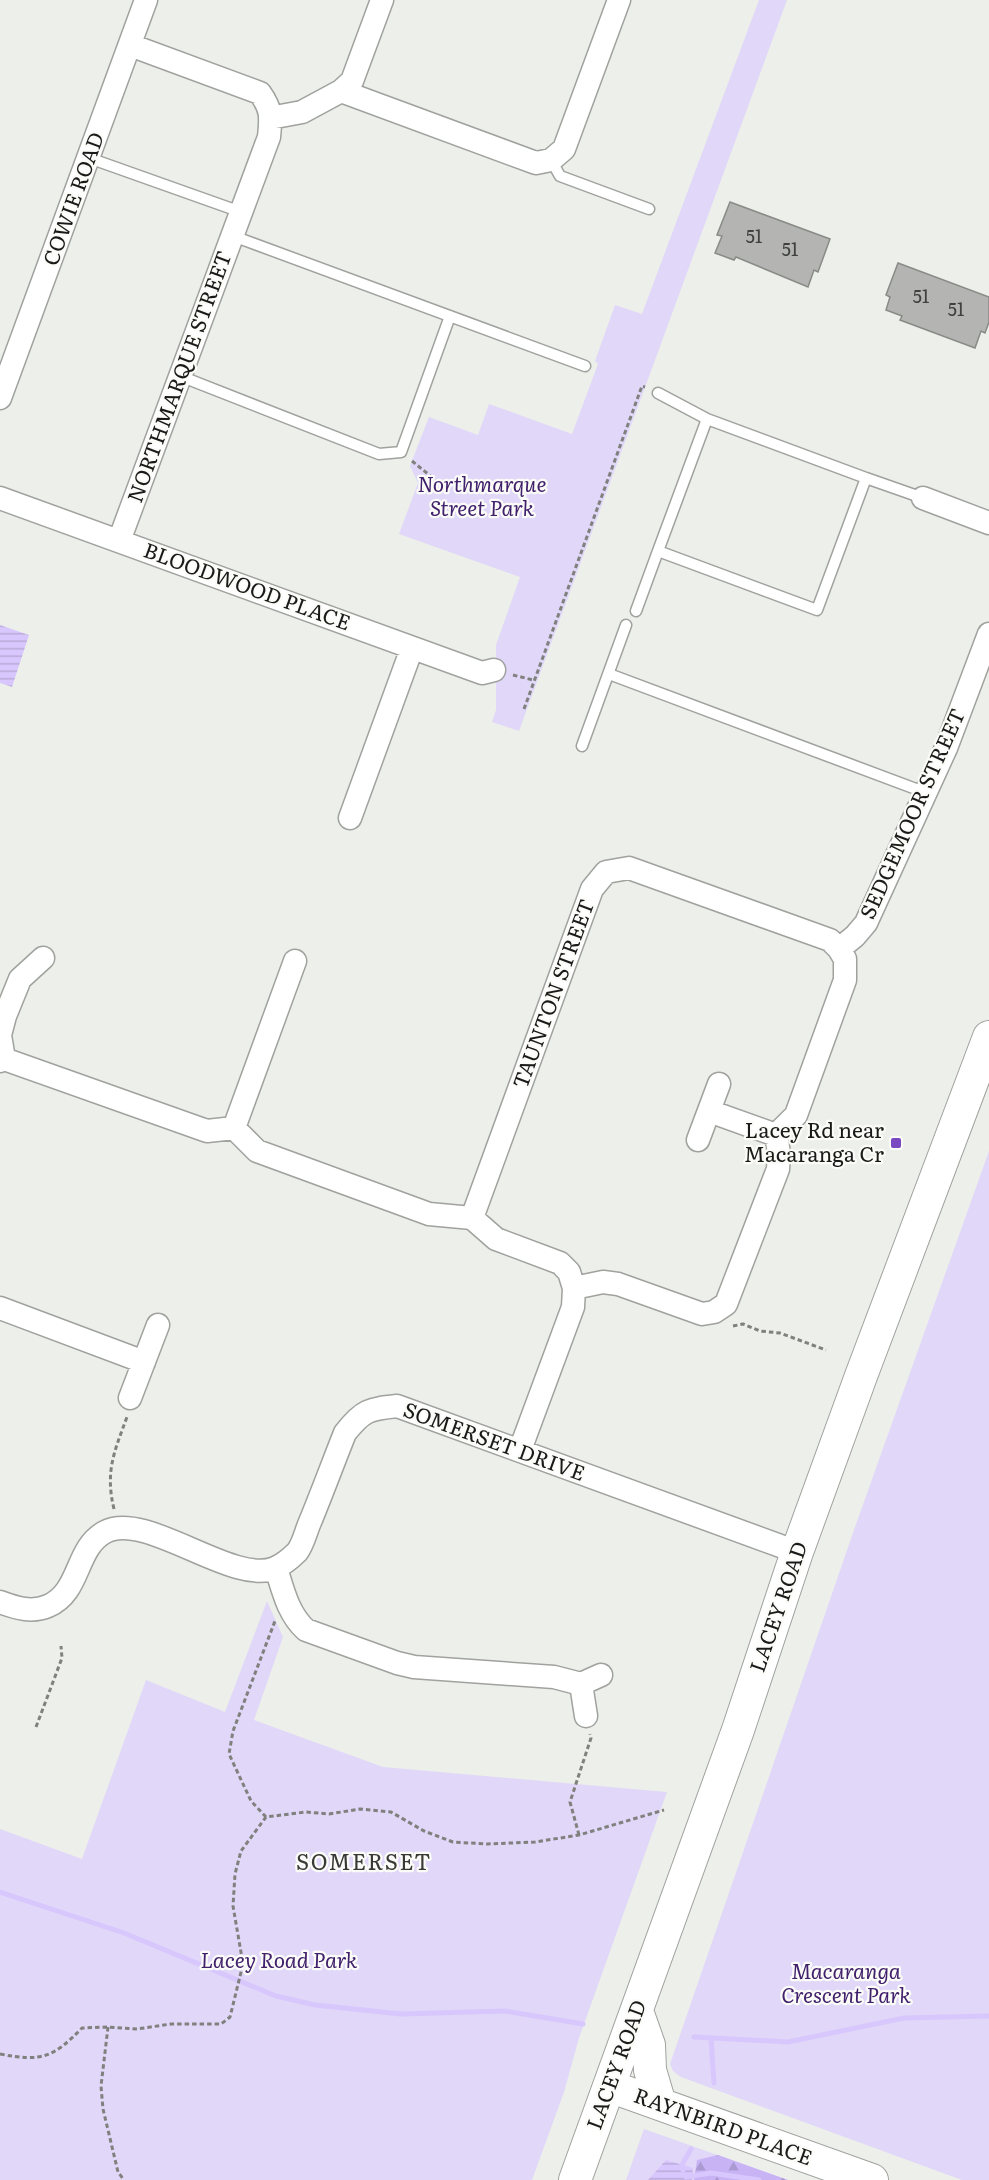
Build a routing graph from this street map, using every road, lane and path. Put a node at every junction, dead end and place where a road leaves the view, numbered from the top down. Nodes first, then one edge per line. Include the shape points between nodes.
1 (146, 0) edge
2 (382, 0) edge
3 (619, 0) edge
4 (130, 45) junction
5 (341, 91) junction
6 (270, 118) junction
7 (89, 158) junction
8 (551, 160) junction
9 (649, 209) dead end
10 (241, 212) junction
11 (233, 236) junction
12 (450, 316) junction
13 (585, 366) dead end
14 (180, 376) junction
15 (658, 393) joint
16 (0, 398) edge
17 (707, 419) junction
18 (401, 452) junction
19 (866, 478) junction
20 (449, 491) dead end
21 (0, 498) edge
22 (923, 498) joint
23 (989, 523) edge
24 (119, 541) junction
25 (658, 551) junction
26 (636, 610) dead end
27 (626, 625) dead end
28 (989, 634) edge
29 (412, 648) junction
30 (494, 670) dead end
31 (609, 674) junction
32 (982, 677) edge
33 (524, 709) dead end
34 (582, 746) dead end
35 (924, 792) junction
36 (350, 818) dead end
37 (839, 949) junction
38 (43, 958) dead end
39 (295, 961) dead end
40 (989, 1037) edge
41 (2, 1060) edge
42 (719, 1084) dead end
43 (709, 1111) junction
44 (234, 1128) junction
45 (776, 1135) junction
46 (698, 1140) dead end
47 (472, 1218) junction
48 (574, 1288) junction
49 (0, 1308) edge
50 (158, 1325) dead end
51 (728, 1328) dead end
52 (826, 1350) dead end
53 (144, 1362) junction
54 (130, 1398) joint
55 (520, 1450) junction
56 (121, 1528) junction
57 (797, 1552) junction
58 (276, 1568) junction
59 (0, 1602) edge
60 (276, 1619) dead end
61 (61, 1646) dead end
62 (586, 1716) joint
63 (36, 1727) dead end
64 (664, 1810) dead end
65 (266, 1816) junction
66 (579, 1835) junction
67 (637, 2011) junction
68 (108, 2027) junction
69 (0, 2054) edge
70 (609, 2086) junction
71 (660, 2104) junction
72 (124, 2180) edge
73 (575, 2180) edge
74 (872, 2180) edge

1 - 4 street, COWIE ROAD
2 - 5 street via 352,81
3 - 8 street via 564,149
4 - 6 street via 260,93 269,106
4 - 7 street, COWIE ROAD
5 - 6 street via 302,112
5 - 8 street via 536,163
6 - 10 street, NORTHMARQUE STREET via 269,137
7 - 10 lane
7 - 16 street, COWIE ROAD
8 - 9 lane via 560,176
10 - 11 street, NORTHMARQUE STREET
11 - 12 lane
11 - 14 street, NORTHMARQUE STREET
12 - 13 lane
12 - 18 lane
14 - 18 lane via 379,454
14 - 24 street, NORTHMARQUE STREET
15 - 17 lane
15 - 33 path via 642,386
17 - 19 lane
17 - 25 lane
18 - 20 path
19 - 22 lane
19 - 25 lane via 817,610
21 - 24 street, BLOODWOOD PLACE
22 - 23 street
24 - 29 street, BLOODWOOD PLACE
25 - 26 lane
27 - 31 lane
28 - 32 street, SEDGEMOOR STREET
29 - 30 street, BLOODWOOD PLACE via 482,673
29 - 36 street
31 - 34 lane
31 - 35 lane
32 - 35 street, SEDGEMOOR STREET
35 - 37 street, SEDGEMOOR STREET via 866,922
37 - 45 street via 845,960 844,980 796,1115
37 - 47 street, TAUNTON STREET via 830,940 629,868 606,872 592,889
38 - 41 street via 20,979 5,1016 0,1035
39 - 44 street
40 - 57 street, LACEY ROAD
41 - 44 street via 207,1131
42 - 43 street
43 - 45 street
43 - 46 street
44 - 47 street via 268,1155 429,1214
45 - 48 street via 778,1169 726,1304 702,1314 618,1284 603,1282
47 - 48 street via 496,1239 560,1263 569,1272
48 - 55 street via 573,1307
49 - 53 street
50 - 53 street
51 - 52 path via 743,1324
53 - 54 street
54 - 56 path via 129,1413 112,1458 109,1489
55 - 57 street, SOMERSET DRIVE
55 - 58 street, SOMERSET DRIVE via 397,1406 374,1408 358,1417 345,1433 299,1550
56 - 58 street via 143,1530 244,1569
56 - 59 street via 105,1532 89,1544 69,1591 56,1603 38,1610
57 - 67 street, LACEY ROAD
58 - 62 street via 296,1621 306,1630 414,1667 591,1679
60 - 65 path via 233,1731 229,1754 251,1801
61 - 63 path via 62,1658
62 - 66 path via 591,1738 570,1802
64 - 66 path
65 - 66 path via 360,1809 391,1812 453,1842 534,1842
65 - 68 path via 241,1851 235,1874 233,1906 243,1964 230,2018 221,2024
67 - 70 street, LACEY ROAD
67 - 71 street via 649,2045 650,2070
68 - 69 path via 82,2028 65,2046 37,2059
68 - 72 path via 101,2086 103,2109 118,2172
70 - 71 street, RAYNBIRD PLACE
70 - 73 street, LACEY ROAD
71 - 74 street, RAYNBIRD PLACE

